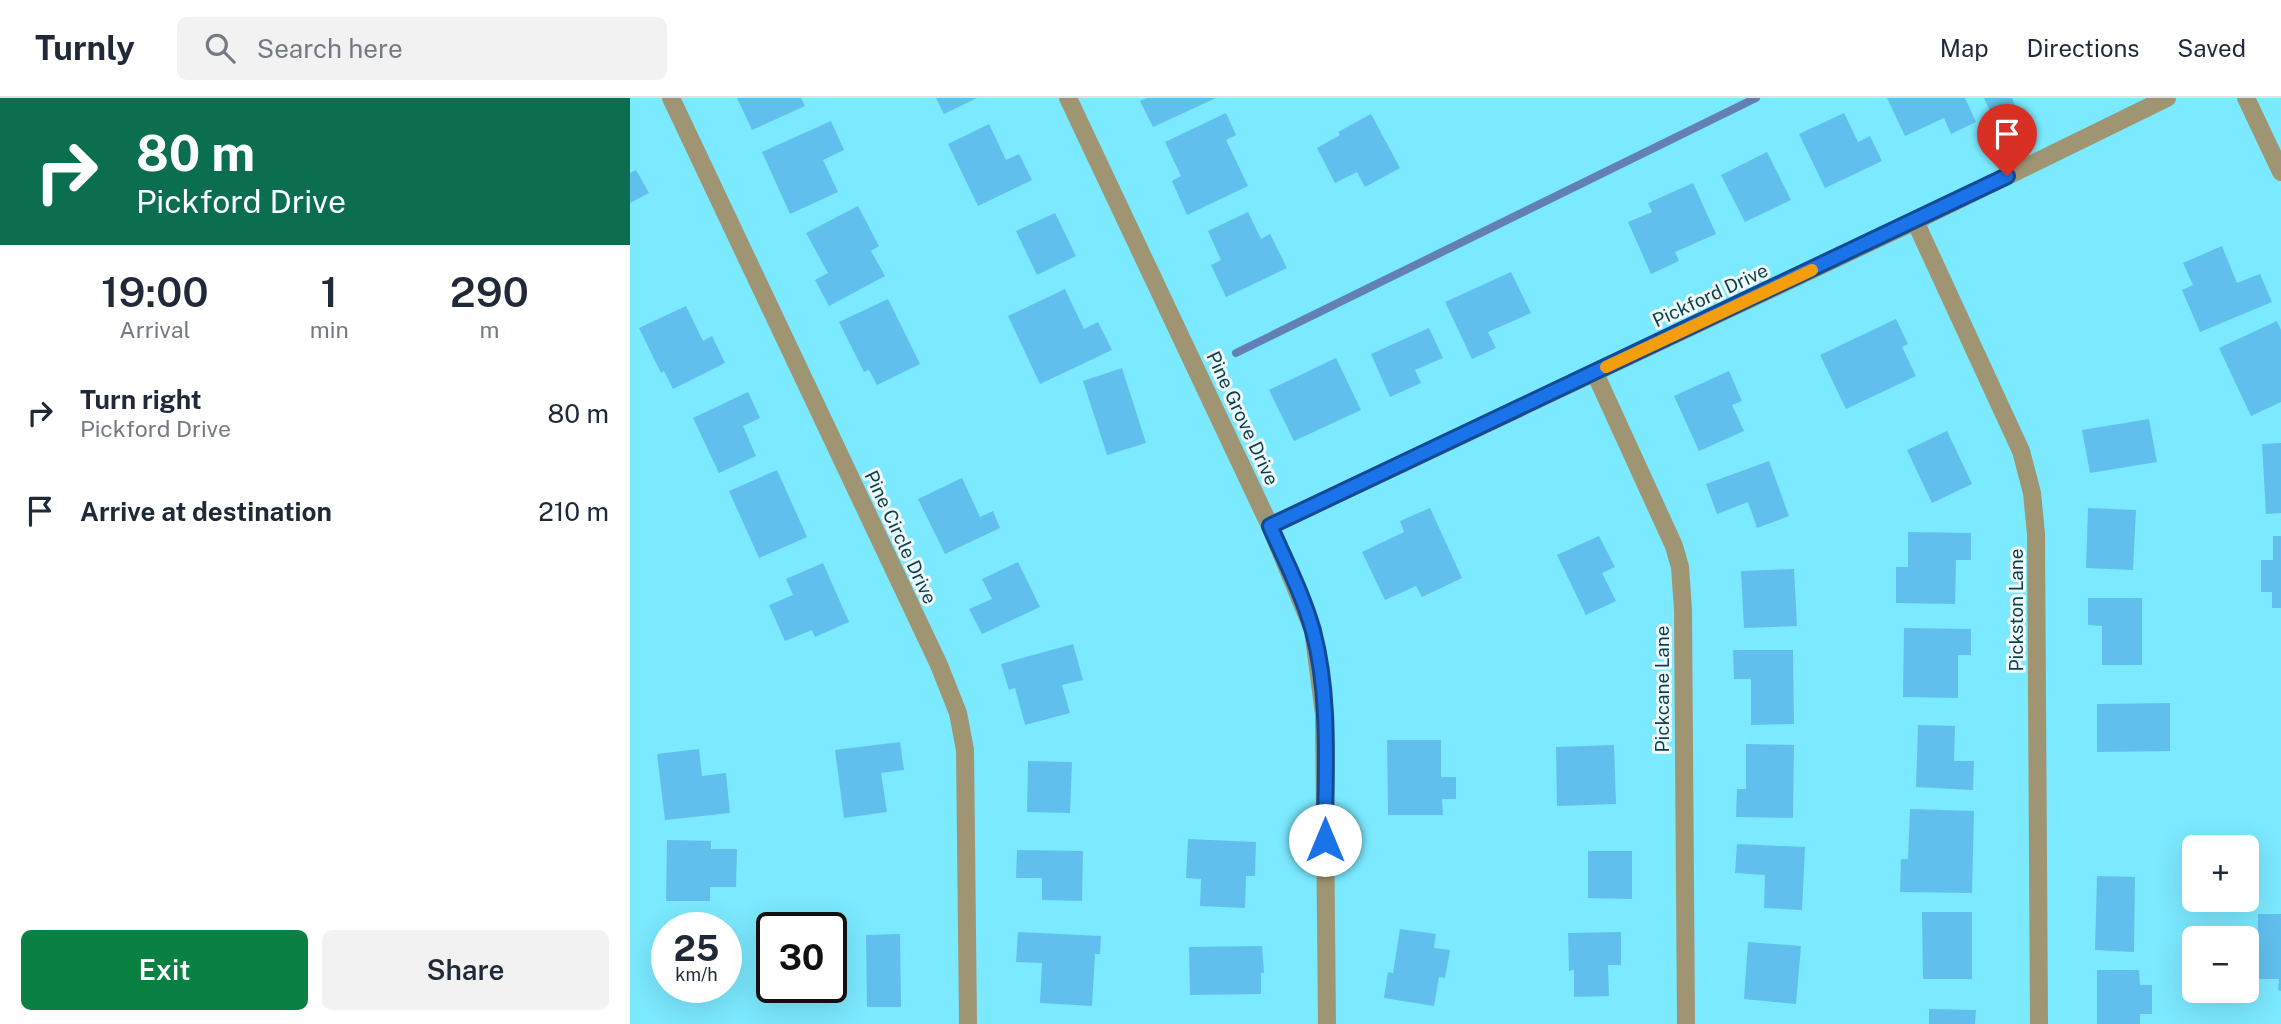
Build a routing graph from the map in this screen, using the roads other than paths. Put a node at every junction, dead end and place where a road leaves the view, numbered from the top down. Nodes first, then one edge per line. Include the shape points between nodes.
1 (671, 98) edge
2 (1068, 98) edge
3 (2167, 98) edge
4 (2246, 98) edge
5 (2281, 172) edge
6 (1915, 221) junction
7 (1595, 373) junction
8 (1270, 526) junction
9 (968, 1024) edge
10 (1327, 1024) edge
11 (1686, 1024) edge
12 (2039, 1024) edge

1 - 9 street, Pine Circle Drive via 958,713 965,750
2 - 8 street, Pine Grove Drive
3 - 6 street, Pickford Drive
4 - 5 street
6 - 7 street, Pickford Drive
6 - 12 street, Pickston Lane via 2017,440 2032,493
7 - 8 street, Pickford Drive
7 - 11 street, Pickcane Lane via 1662,517 1680,567
8 - 10 street, Pine Grove Drive via 1308,618 1321,678

